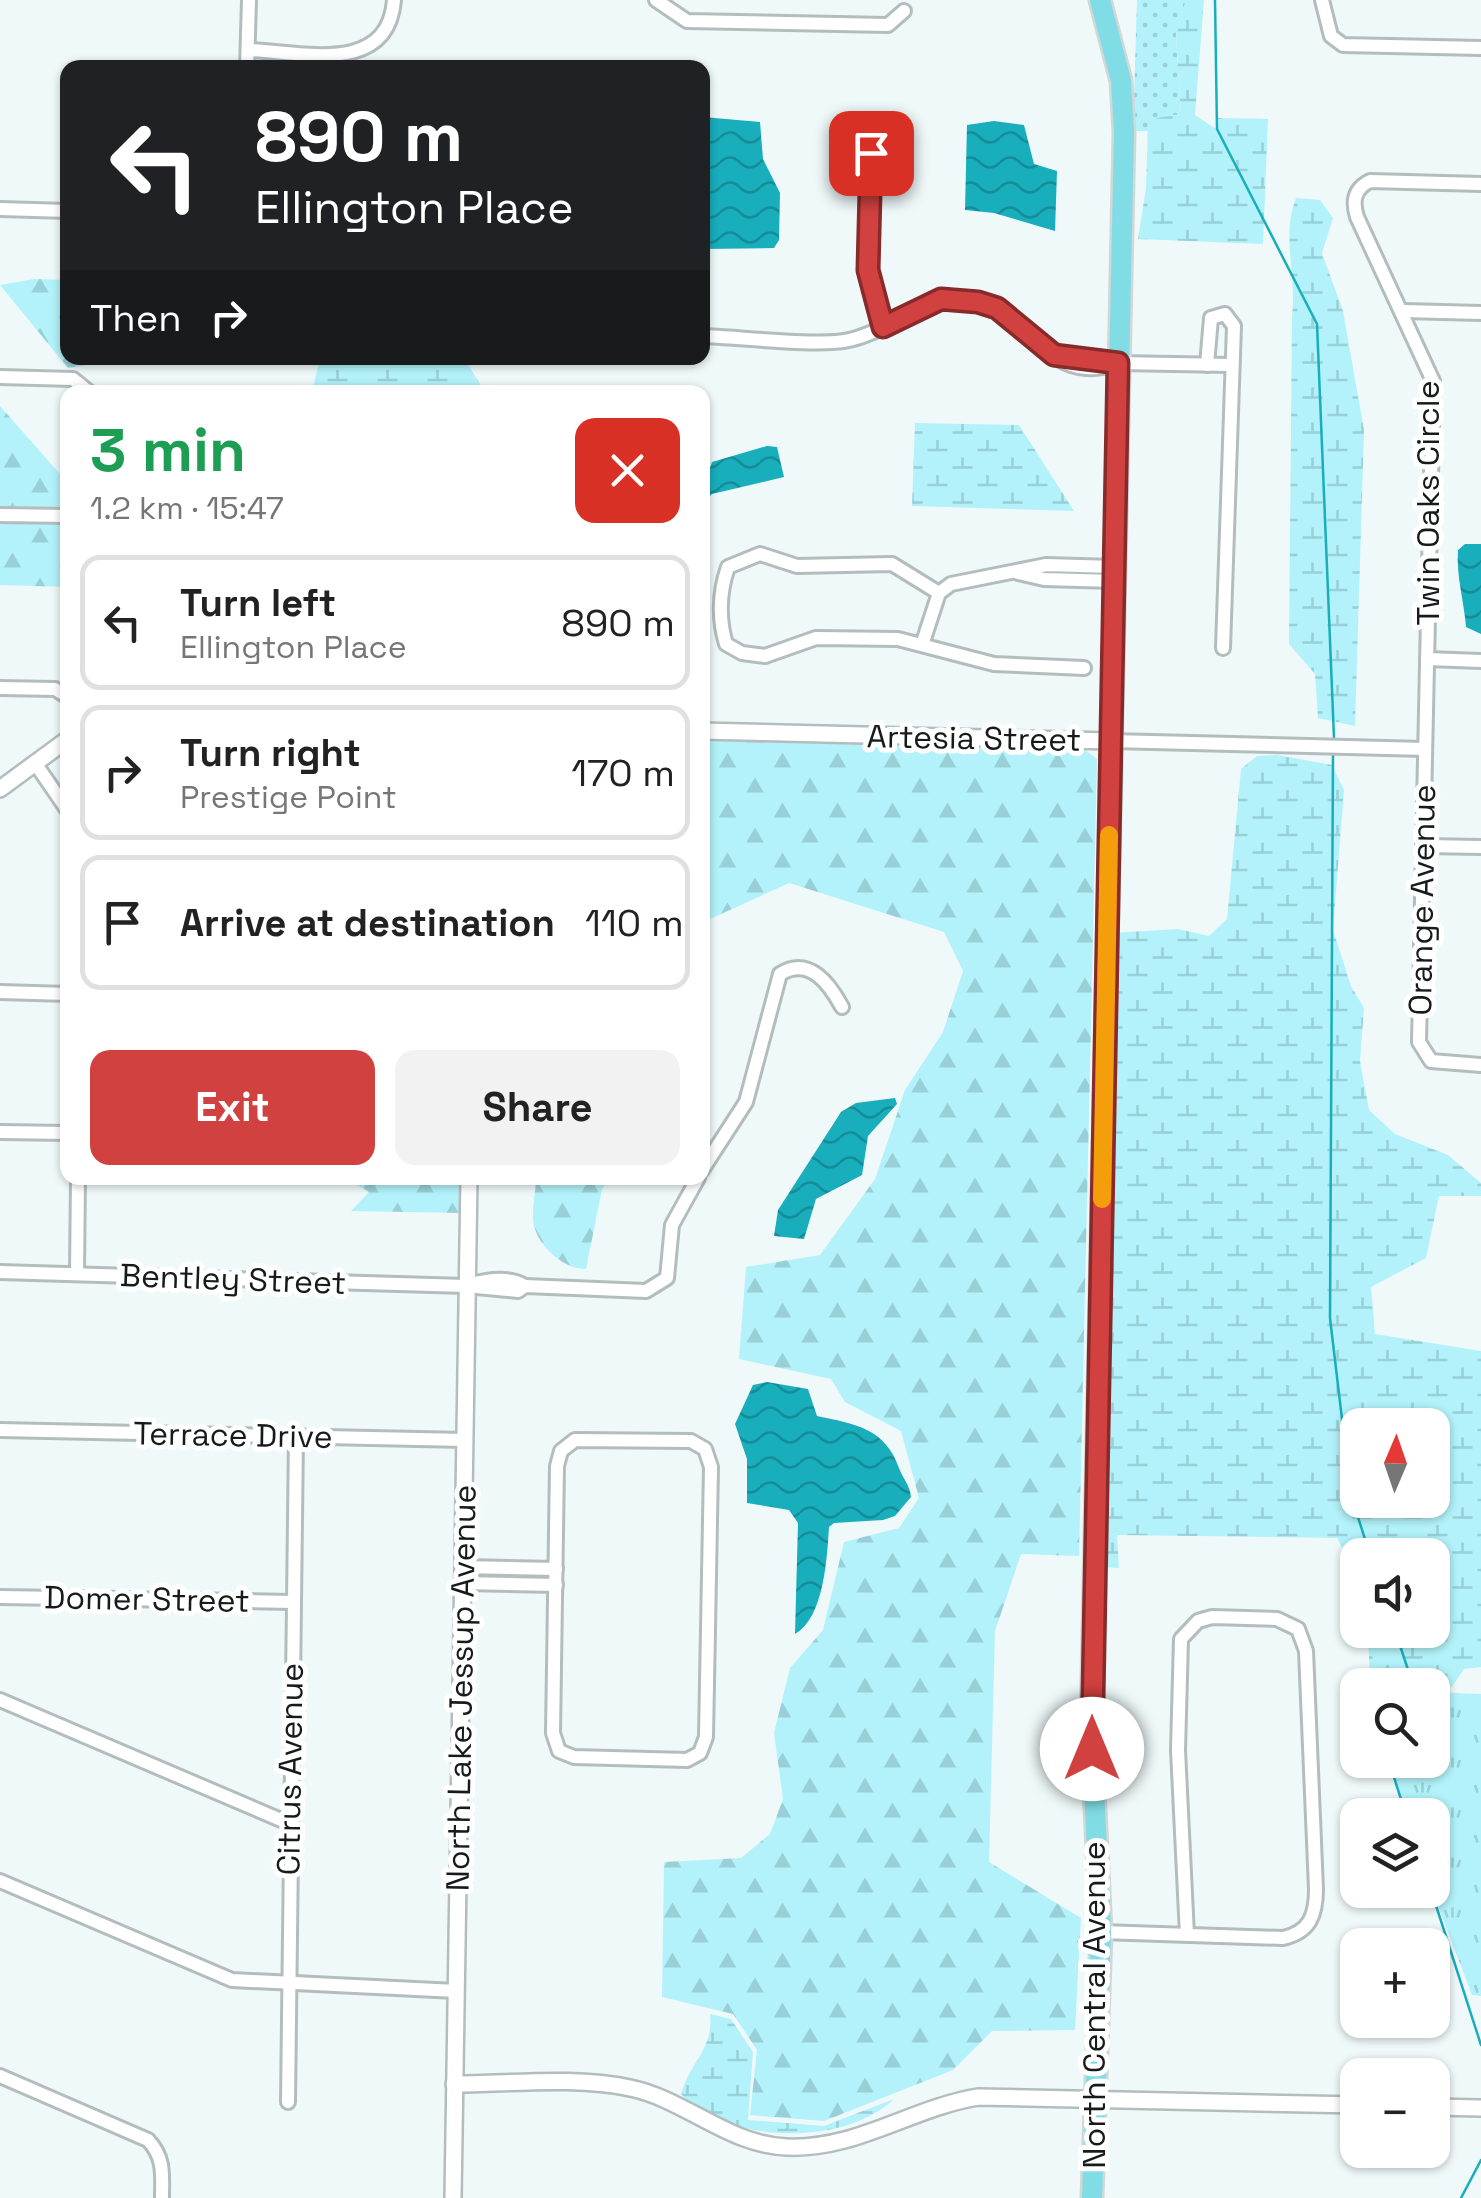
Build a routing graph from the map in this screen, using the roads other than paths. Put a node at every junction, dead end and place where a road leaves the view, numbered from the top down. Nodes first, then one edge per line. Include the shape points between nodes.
1 (249, 0) edge
2 (394, 0) edge
3 (656, 0) edge
4 (1100, 0) edge
5 (1322, 0) edge
6 (904, 11) dead end
7 (1481, 48) edge
8 (248, 50) junction
9 (247, 60) edge
10 (864, 128) dead end
11 (1481, 184) edge
12 (0, 208) edge
13 (60, 211) edge
14 (1403, 310) junction
15 (1481, 313) edge
16 (883, 327) junction
17 (710, 336) edge
18 (1118, 363) junction
19 (1207, 365) junction
20 (1230, 365) junction
21 (0, 376) edge
22 (80, 385) edge
23 (0, 515) edge
24 (60, 516) edge
25 (1114, 574) junction
26 (938, 592) junction
27 (923, 642) junction
28 (1223, 648) dead end
29 (1427, 659) junction
30 (1481, 661) edge
31 (1084, 668) dead end
32 (0, 688) edge
33 (60, 692) edge
34 (710, 731) edge
35 (1111, 741) junction
36 (60, 745) edge
37 (1425, 748) junction
38 (35, 762) junction
39 (0, 789) edge
40 (60, 800) edge
41 (1424, 846) junction
42 (1481, 847) edge
43 (0, 992) edge
44 (60, 994) edge
45 (842, 1007) dead end
46 (1481, 1065) edge
47 (0, 1132) edge
48 (60, 1133) edge
49 (710, 1158) edge
50 (78, 1185) edge
51 (469, 1185) edge
52 (694, 1185) edge
53 (0, 1272) edge
54 (77, 1274) junction
55 (466, 1286) junction
56 (0, 1430) edge
57 (296, 1436) junction
58 (466, 1440) junction
59 (514, 1568) junction
60 (556, 1570) junction
61 (463, 1575) junction
62 (514, 1584) junction
63 (556, 1585) junction
64 (0, 1597) edge
65 (294, 1602) junction
66 (0, 1700) edge
67 (288, 1823) junction
68 (0, 1881) edge
69 (1102, 1932) junction
70 (1187, 1935) junction
71 (286, 1985) junction
72 (456, 1991) junction
73 (0, 2076) edge
74 (454, 2084) junction
75 (1096, 2096) junction
76 (288, 2102) dead end
77 (1340, 2103) edge
78 (1450, 2107) edge
79 (1481, 2108) edge
80 (162, 2198) edge
81 (453, 2198) edge
82 (1092, 2198) edge

1 - 8 street
2 - 8 street via 386,32 362,52
3 - 6 street via 687,21 888,25
4 - 18 main road, North Central Avenue via 1121,81 1124,132
5 - 7 street via 1331,36 1344,45
8 - 9 street
10 - 16 street via 871,153 868,270
11 - 14 street, Twin Oaks Circle via 1381,180 1357,190 1357,217
12 - 13 street
14 - 15 street
14 - 29 street, Twin Oaks Circle via 1431,370 1434,394
16 - 17 street via 848,341
16 - 18 street via 941,299 978,302 997,308 1054,355
18 - 19 street
18 - 25 main road, North Central Avenue
19 - 20 street
19 - 20 street via 1207,326 1217,314 1234,326
20 - 28 street
21 - 22 street via 73,379
23 - 24 street
25 - 26 street via 1046,566 974,577
25 - 35 main road, North Central Avenue
26 - 27 street
26 - 27 street via 892,564 797,566 760,554 728,568 722,585 726,644 742,652 764,656 816,638
27 - 31 street via 994,664
29 - 30 street, Twin Oaks Circle
29 - 37 street, Twin Oaks Circle
32 - 33 street
34 - 35 street, Artesia Street
35 - 37 street, Artesia Street
35 - 69 main road, North Central Avenue via 1091,1727
36 - 38 street
37 - 41 street, Orange Avenue
38 - 39 street
38 - 40 street
41 - 42 street
41 - 46 street, Orange Avenue via 1421,1050 1440,1064
43 - 44 street
45 - 49 street via 811,971 780,974 746,1102
47 - 48 street
50 - 54 street
51 - 55 street, North Lake Jessup Avenue
52 - 55 street, Bentley Street via 672,1224 671,1264 659,1287 525,1286 518,1292
53 - 54 street, Bentley Street
54 - 55 street, Bentley Street
55 - 58 street, North Lake Jessup Avenue
56 - 57 street, Terrace Drive
57 - 58 street, Terrace Drive
57 - 65 street, Citrus Avenue
58 - 61 street, North Lake Jessup Avenue
59 - 60 street
59 - 61 street
59 - 62 street
60 - 63 street
60 - 63 street via 561,1451 575,1440 691,1441 705,1449 711,1486 706,1737 700,1753 668,1760 559,1751 552,1733
61 - 62 street
61 - 72 street, North Lake Jessup Avenue
62 - 63 street
64 - 65 street, Domer Street
65 - 67 street, Citrus Avenue
66 - 67 street
67 - 71 street, Citrus Avenue
68 - 71 street via 232,1980
69 - 70 street
69 - 75 main road, North Central Avenue
70 - 70 street via 1283,1938 1313,1917 1306,1651 1298,1628 1287,1621 1212,1618 1198,1621 1180,1640
71 - 72 street
71 - 76 street, Citrus Avenue
72 - 74 street, North Lake Jessup Avenue
73 - 80 street via 148,2140 162,2165
74 - 75 street via 630,2088 740,2136 787,2147 860,2139 963,2099
74 - 81 street, North Lake Jessup Avenue
75 - 77 street
75 - 82 main road, North Central Avenue
78 - 79 street

